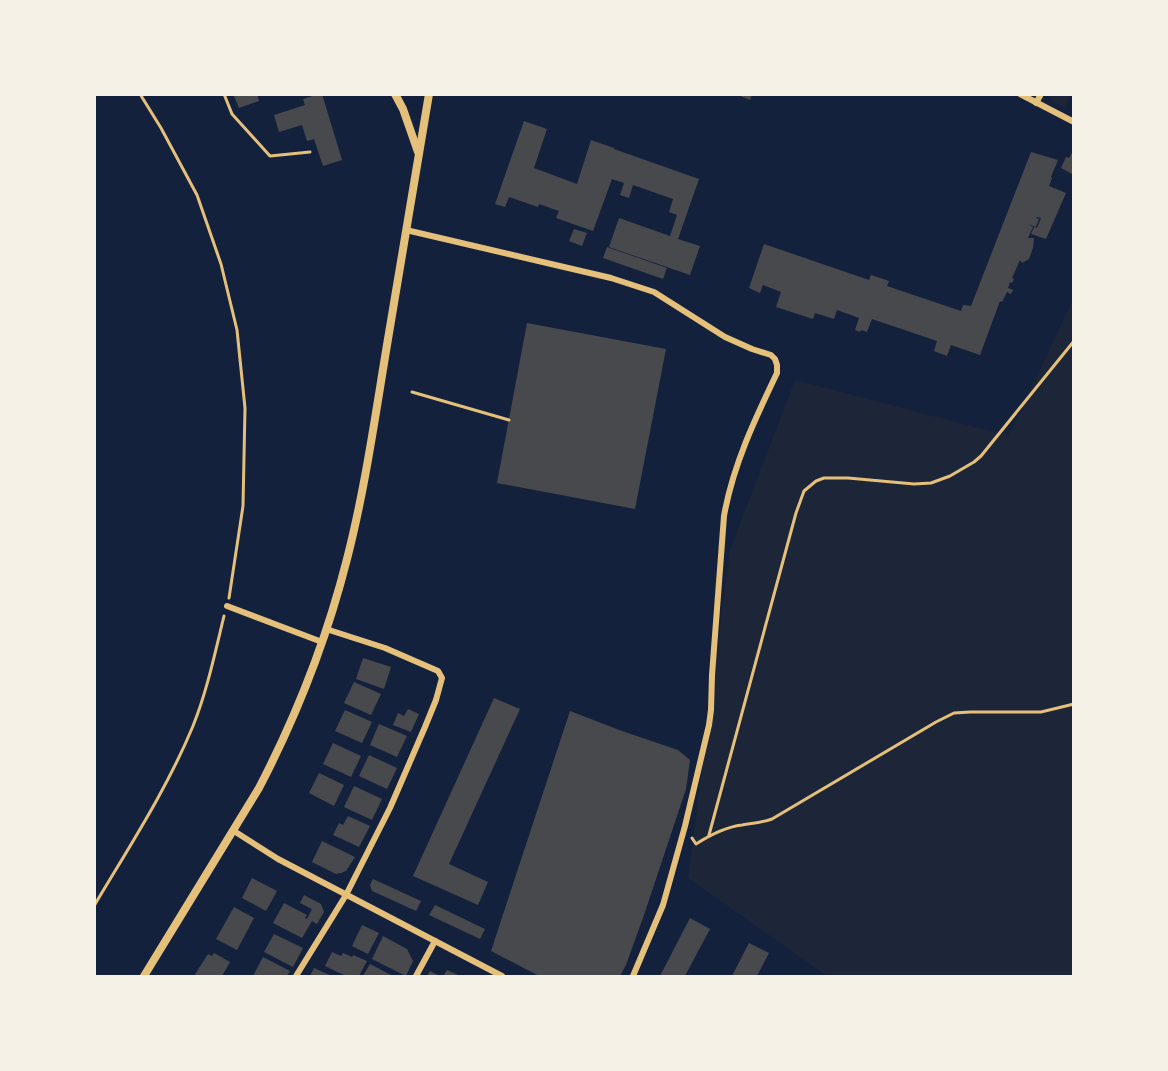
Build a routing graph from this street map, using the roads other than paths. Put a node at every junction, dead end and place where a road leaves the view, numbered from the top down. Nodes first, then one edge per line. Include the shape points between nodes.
1 (395, 94) edge
2 (429, 94) edge
3 (1020, 94) edge
4 (1041, 94) edge
5 (1036, 103) junction
6 (1074, 122) edge
7 (419, 155) junction
8 (406, 230) junction
9 (227, 606) road end
10 (326, 629) junction
11 (322, 642) junction
12 (234, 831) junction
13 (346, 895) junction
14 (435, 941) junction
15 (144, 976) edge
16 (296, 976) edge
17 (417, 976) edge
18 (502, 976) edge
19 (633, 976) edge

1 - 7 street
2 - 7 street
3 - 5 street
4 - 5 street
5 - 6 street
7 - 8 street
8 - 10 street via 363,488
8 - 19 street via 611,278 654,292 725,337 771,355 777,365 728,493 709,724 663,905
9 - 11 street
10 - 11 street
10 - 13 street via 438,670 442,678 399,789
11 - 12 street via 285,736
12 - 13 street
12 - 15 street
13 - 14 street
13 - 16 street
14 - 17 street
14 - 18 street

